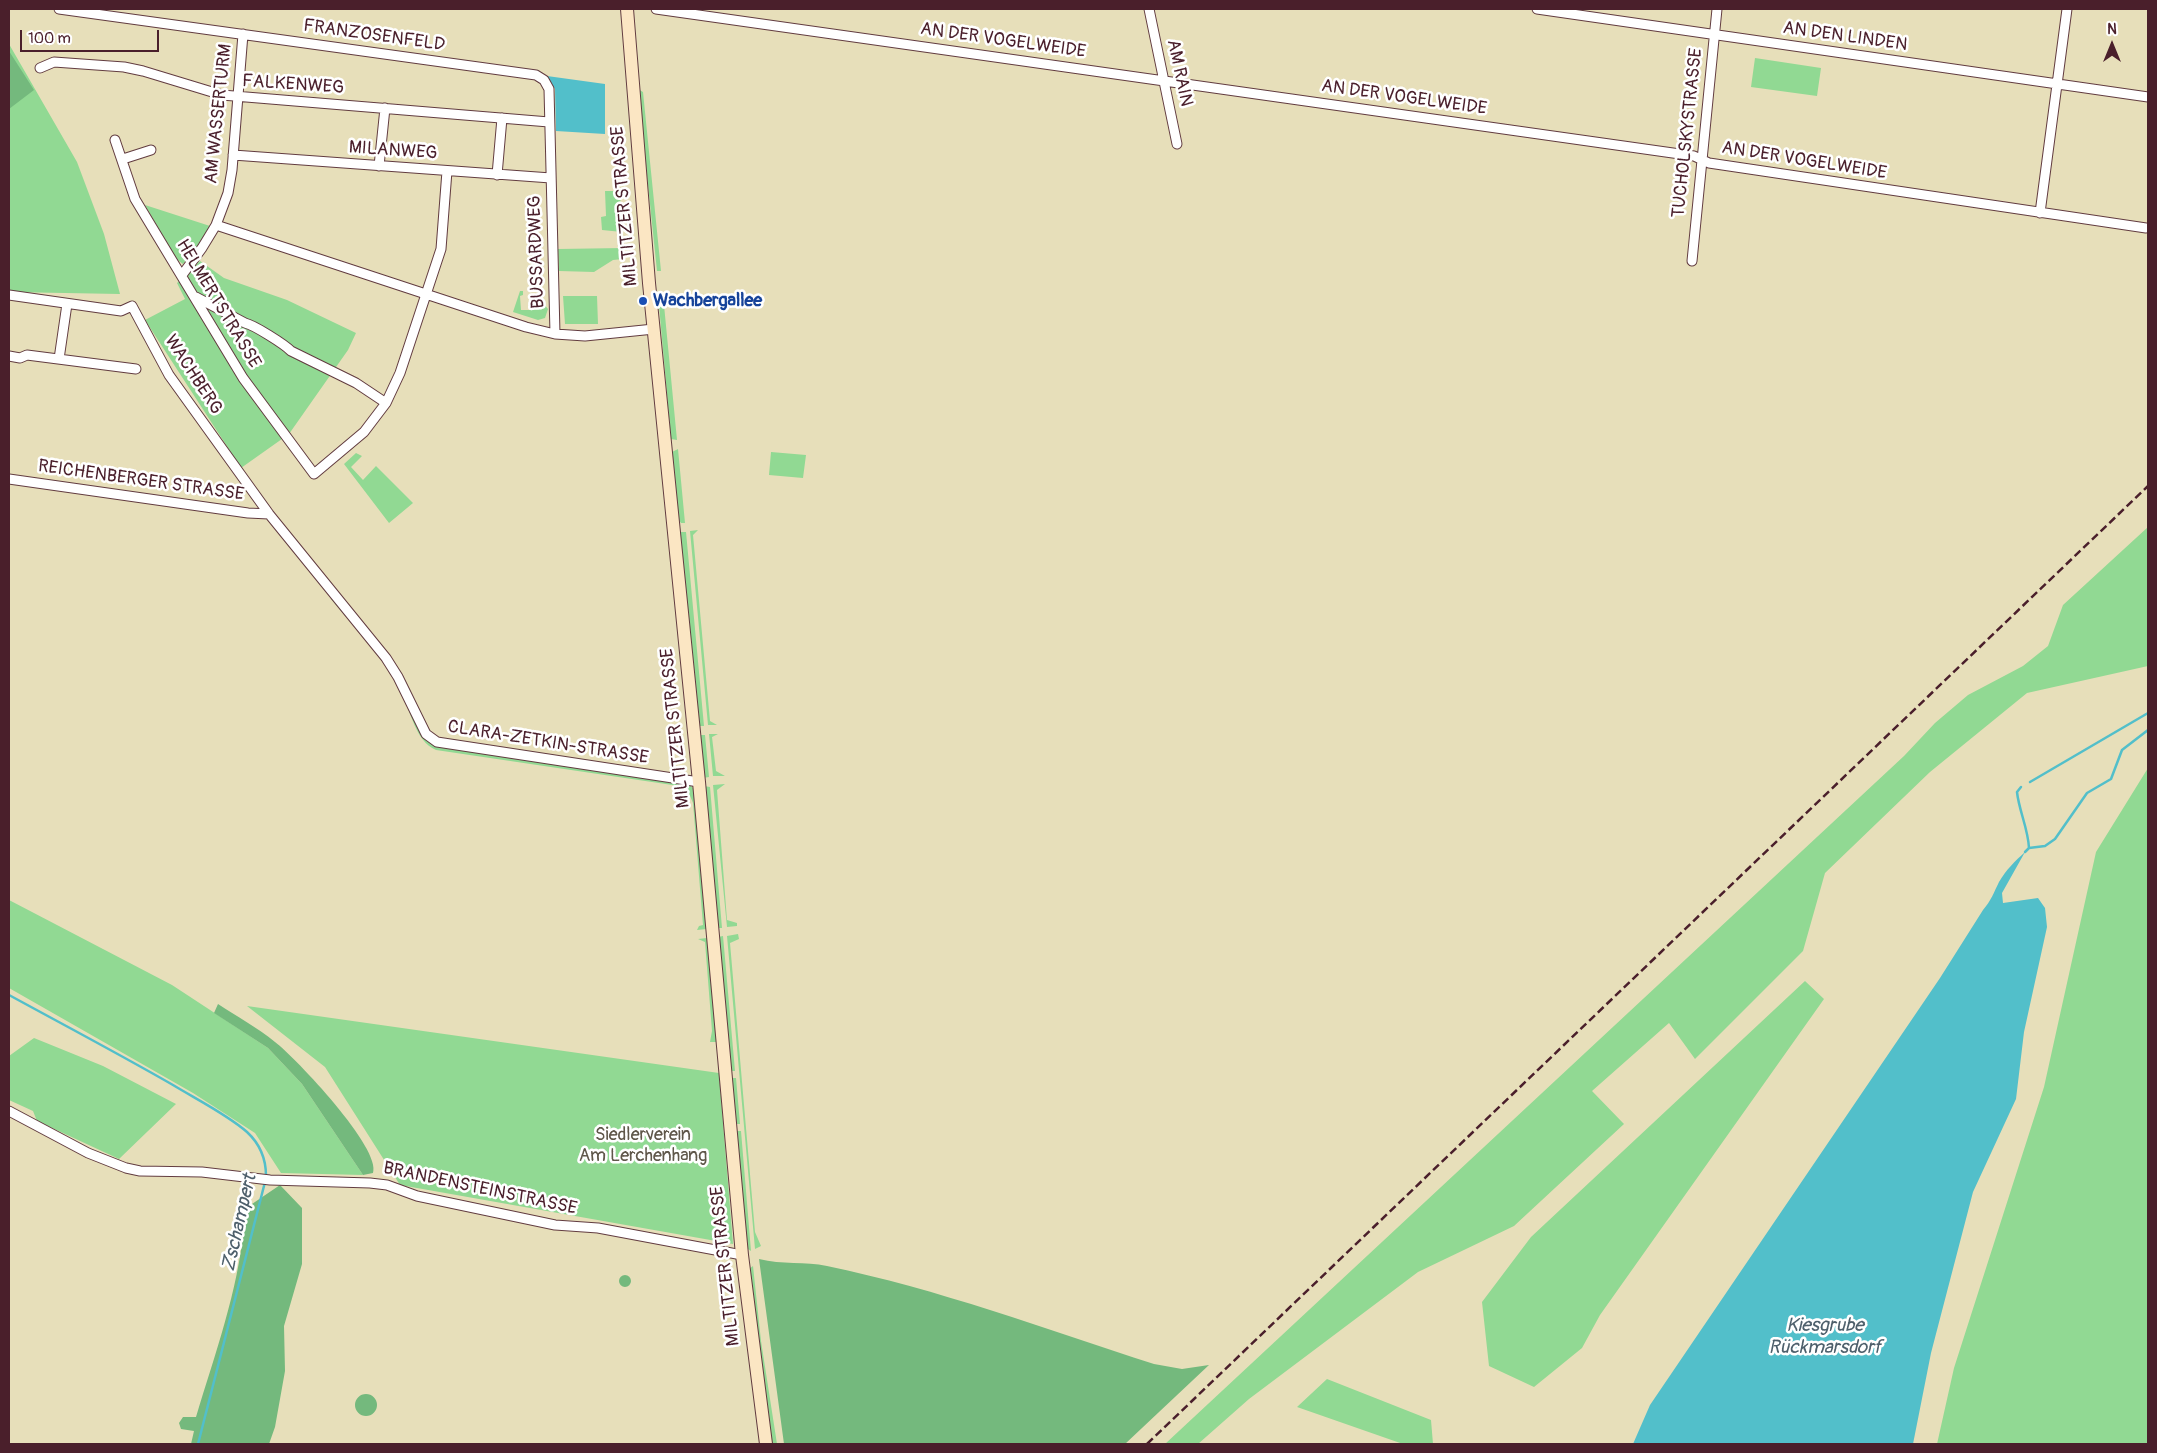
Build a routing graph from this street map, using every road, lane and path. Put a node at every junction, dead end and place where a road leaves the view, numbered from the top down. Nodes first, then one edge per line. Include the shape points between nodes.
1 (59, 9) edge
2 (627, 9) edge
3 (656, 9) edge
4 (1149, 9) edge
5 (1537, 9) edge
6 (1717, 9) edge
7 (2067, 9) edge
8 (243, 34) junction
9 (1714, 35) junction
10 (40, 68) dead end
11 (536, 75) joint
12 (1163, 80) junction
13 (2056, 84) junction
14 (238, 97) junction
15 (2148, 97) edge
16 (385, 108) junction
17 (502, 118) junction
18 (549, 122) junction
19 (115, 140) dead end
20 (1177, 144) dead end
21 (151, 150) dead end
22 (233, 155) junction
23 (1701, 159) junction
24 (123, 160) junction
25 (379, 166) junction
26 (447, 171) junction
27 (497, 175) junction
28 (551, 178) junction
29 (2040, 214) junction
30 (216, 225) junction
31 (2146, 228) dead end
32 (1692, 261) dead end
33 (182, 275) junction
34 (426, 294) junction
35 (9, 295) edge
36 (196, 297) junction
37 (67, 304) junction
38 (654, 329) junction
39 (555, 334) junction
40 (9, 356) edge
41 (59, 359) junction
42 (136, 369) dead end
43 (386, 403) junction
44 (9, 479) edge
45 (269, 514) junction
46 (699, 782) junction
47 (9, 1111) edge
48 (742, 1255) junction
49 (766, 1444) edge

1 - 8 street, FRANZOSENFELD
2 - 38 street, MILTITZER STRASSE
3 - 12 street, AN DER VOGELWEIDE
4 - 12 street, AM RAIN
5 - 9 street, AN DEN LINDEN
6 - 9 street, TUCHOLSKYSTRASSE
7 - 13 street
8 - 11 street, FRANZOSENFELD
8 - 14 street, AM WASSERTURM
9 - 13 street, AN DEN LINDEN
9 - 23 street, TUCHOLSKYSTRASSE
10 - 14 street, FALKENWEG via 54,62 135,69 197,89
11 - 18 street, BUSSARDWEG via 549,89
12 - 20 street, AM RAIN
12 - 23 street, AN DER VOGELWEIDE
13 - 15 street, AN DEN LINDEN
13 - 29 street
14 - 16 street, FALKENWEG
14 - 22 street, AM WASSERTURM
16 - 17 street, FALKENWEG
16 - 25 street
17 - 18 street, FALKENWEG
17 - 27 street
18 - 28 street, BUSSARDWEG
19 - 24 street, HELMERTSTRASSE
21 - 24 street
22 - 25 street, MILANWEG
22 - 30 street, AM WASSERTURM via 228,193
23 - 29 street, AN DER VOGELWEIDE via 1709,163
23 - 32 street, TUCHOLSKYSTRASSE
24 - 33 street, HELMERTSTRASSE via 135,199
25 - 26 street, MILANWEG
26 - 27 street, MILANWEG
26 - 34 street via 441,249
27 - 28 street, MILANWEG
28 - 39 street, BUSSARDWEG
29 - 31 street, AN DER VOGELWEIDE
30 - 33 street, AM WASSERTURM
30 - 34 street
33 - 36 street, HELMERTSTRASSE
34 - 39 street
34 - 43 street via 400,373
35 - 37 street, WACHBERG
36 - 43 street via 253,325 291,351 356,383
36 - 43 street, HELMERTSTRASSE via 243,378 314,474 364,432
37 - 41 street
37 - 45 street, WACHBERG via 121,311 132,306 169,375
38 - 39 street via 585,336
38 - 46 street, MILTITZER STRASSE
40 - 41 street via 20,358 27,354
41 - 42 street
44 - 45 street, REICHENBERGER STRASSE
45 - 46 street, CLARA-ZETKIN-STRASSE via 372,639 398,677 426,734 437,742
46 - 48 street, MILTITZER STRASSE
47 - 48 street, BRANDENSTEINSTRASSE via 88,1152 140,1171 202,1172 265,1179 387,1185 417,1196 556,1225 598,1228
48 - 49 street, MILTITZER STRASSE

